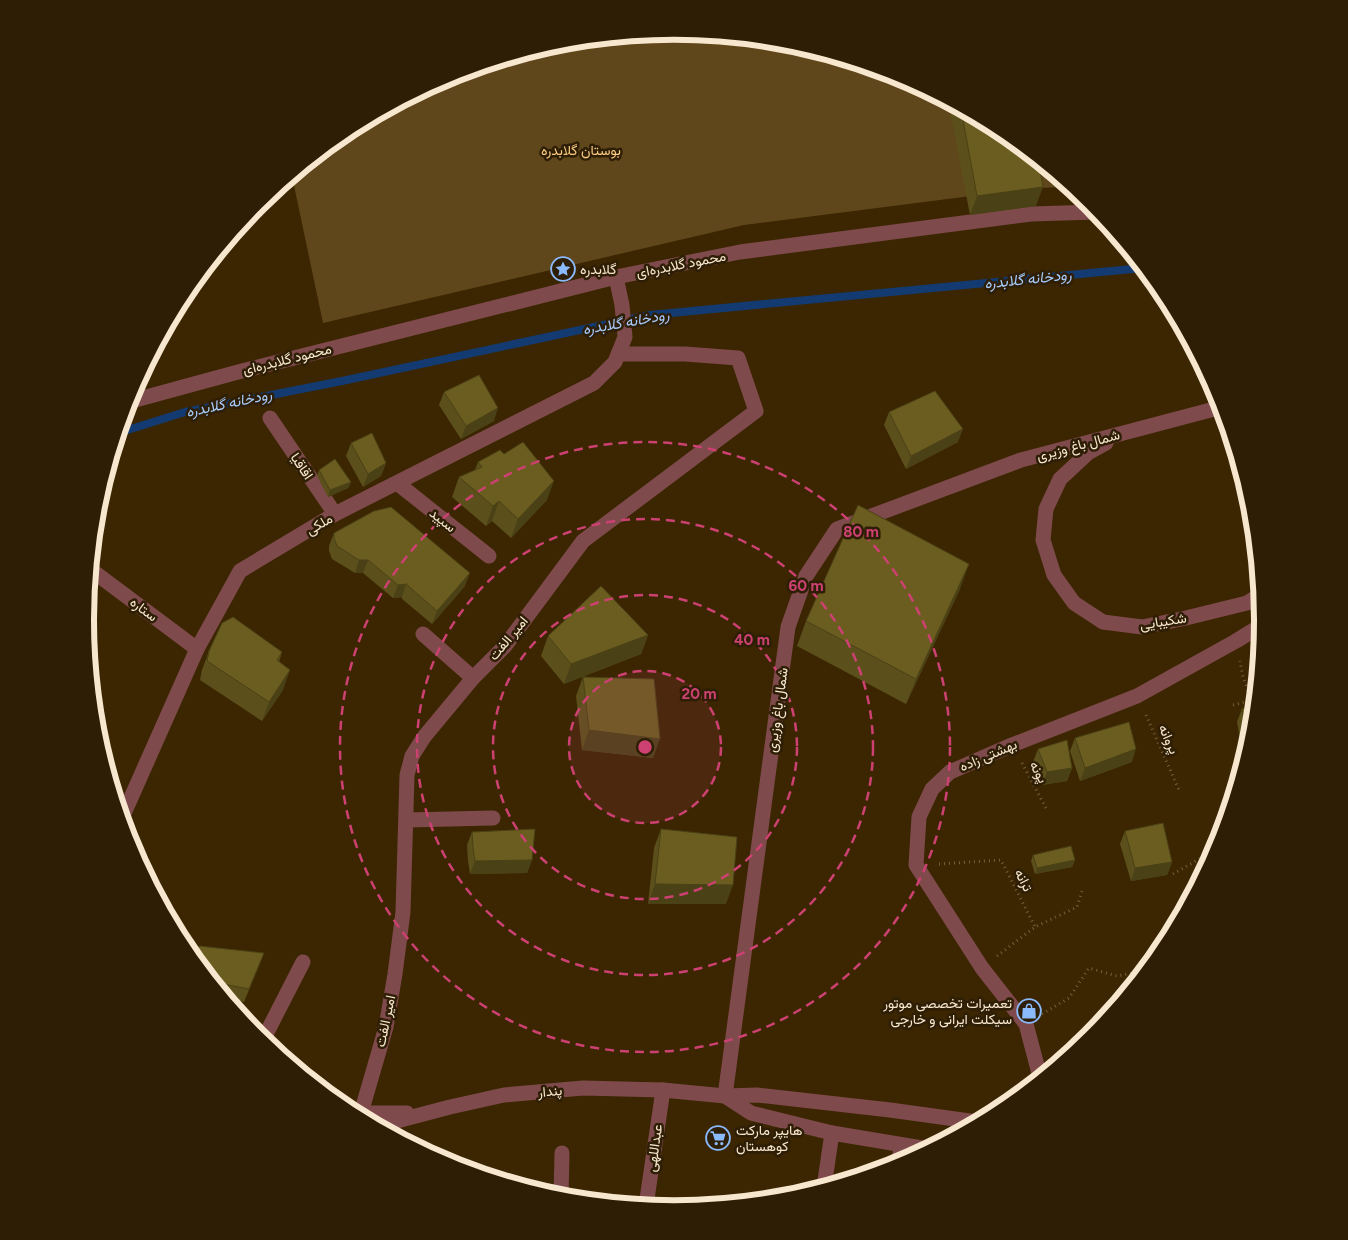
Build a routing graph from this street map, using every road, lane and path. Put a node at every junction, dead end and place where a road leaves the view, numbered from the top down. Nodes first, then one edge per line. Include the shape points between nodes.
1 (1086, 212) edge
2 (616, 276) junction
3 (618, 354) junction
4 (137, 399) edge
5 (1214, 409) edge
6 (270, 418) dead end
7 (1126, 432) junction
8 (396, 483) junction
9 (335, 514) junction
10 (489, 556) dead end
11 (96, 573) edge
12 (1253, 599) edge
13 (1254, 629) edge
14 (423, 634) dead end
15 (1236, 641) junction
16 (197, 649) junction
17 (473, 678) junction
18 (1249, 693) edge
19 (1137, 696) junction
20 (1248, 701) edge
21 (1233, 705) dead end
22 (1012, 745) junction
23 (1180, 790) dead end
24 (124, 803) edge
25 (1047, 810) dead end
26 (493, 818) dead end
27 (406, 820) junction
28 (1203, 857) edge
29 (916, 865) junction
30 (1174, 874) edge
31 (1083, 888) dead end
32 (1036, 927) junction
33 (303, 962) dead end
34 (982, 968) junction
35 (1134, 974) edge
36 (1026, 1024) junction
37 (267, 1033) edge
38 (1038, 1071) edge
39 (663, 1090) junction
40 (725, 1096) junction
41 (359, 1106) edge
42 (370, 1113) edge
43 (428, 1113) junction
44 (966, 1121) edge
45 (387, 1124) edge
46 (832, 1133) junction
47 (901, 1145) junction
48 (916, 1147) edge
49 (562, 1153) dead end
50 (900, 1154) edge
51 (825, 1180) edge
52 (561, 1189) edge
53 (647, 1199) edge

1 - 2 street, محمود گلابدره‌ای via 1032,214 740,252
2 - 3 street, ملکی via 624,337
2 - 4 street, محمود گلابدره‌ای
3 - 8 street, ملکی via 615,362 594,383
3 - 17 street, امیر الفت via 738,358 756,411 583,541 505,646
5 - 7 street, شمال باغ وزیری
6 - 9 street, اقاقیا
7 - 12 street, شکیبایی via 1088,453 1060,479 1046,509 1043,540 1054,575 1074,603 1103,622 1142,627
7 - 40 street, شمال باغ وزیری via 1021,460 837,529 806,576 788,627
8 - 9 street, ملکی
8 - 10 street, سپید
9 - 16 street, ملکی via 240,571
11 - 16 street, ستاره
13 - 15 street, بهشتی زاده
14 - 17 street
15 - 18 path
15 - 19 street, بهشتی زاده
16 - 24 street, ملکی
17 - 27 street, امیر الفت via 412,756
19 - 22 street, بهشتی زاده
19 - 23 path, پروانه
20 - 21 path
22 - 25 path, پونه
22 - 29 street, بهشتی زاده via 950,772 932,789 919,817
26 - 27 street
27 - 41 street, امیر الفت via 403,912 395,974 386,1027
28 - 30 path
29 - 32 path, ترانه via 1001,860
29 - 34 street
31 - 32 path via 1077,907
32 - 34 path
33 - 37 street
34 - 36 street
35 - 36 path via 1117,976 1089,968 1069,998
36 - 38 street
39 - 40 street, پندار
39 - 43 street, پندار via 584,1088 504,1095
39 - 53 street, عبداللهی
40 - 44 street, پندار via 757,1095
40 - 46 street via 750,1113
42 - 43 street
43 - 45 street, پندار
46 - 47 street
46 - 51 street
47 - 48 street
47 - 50 street
49 - 52 street

